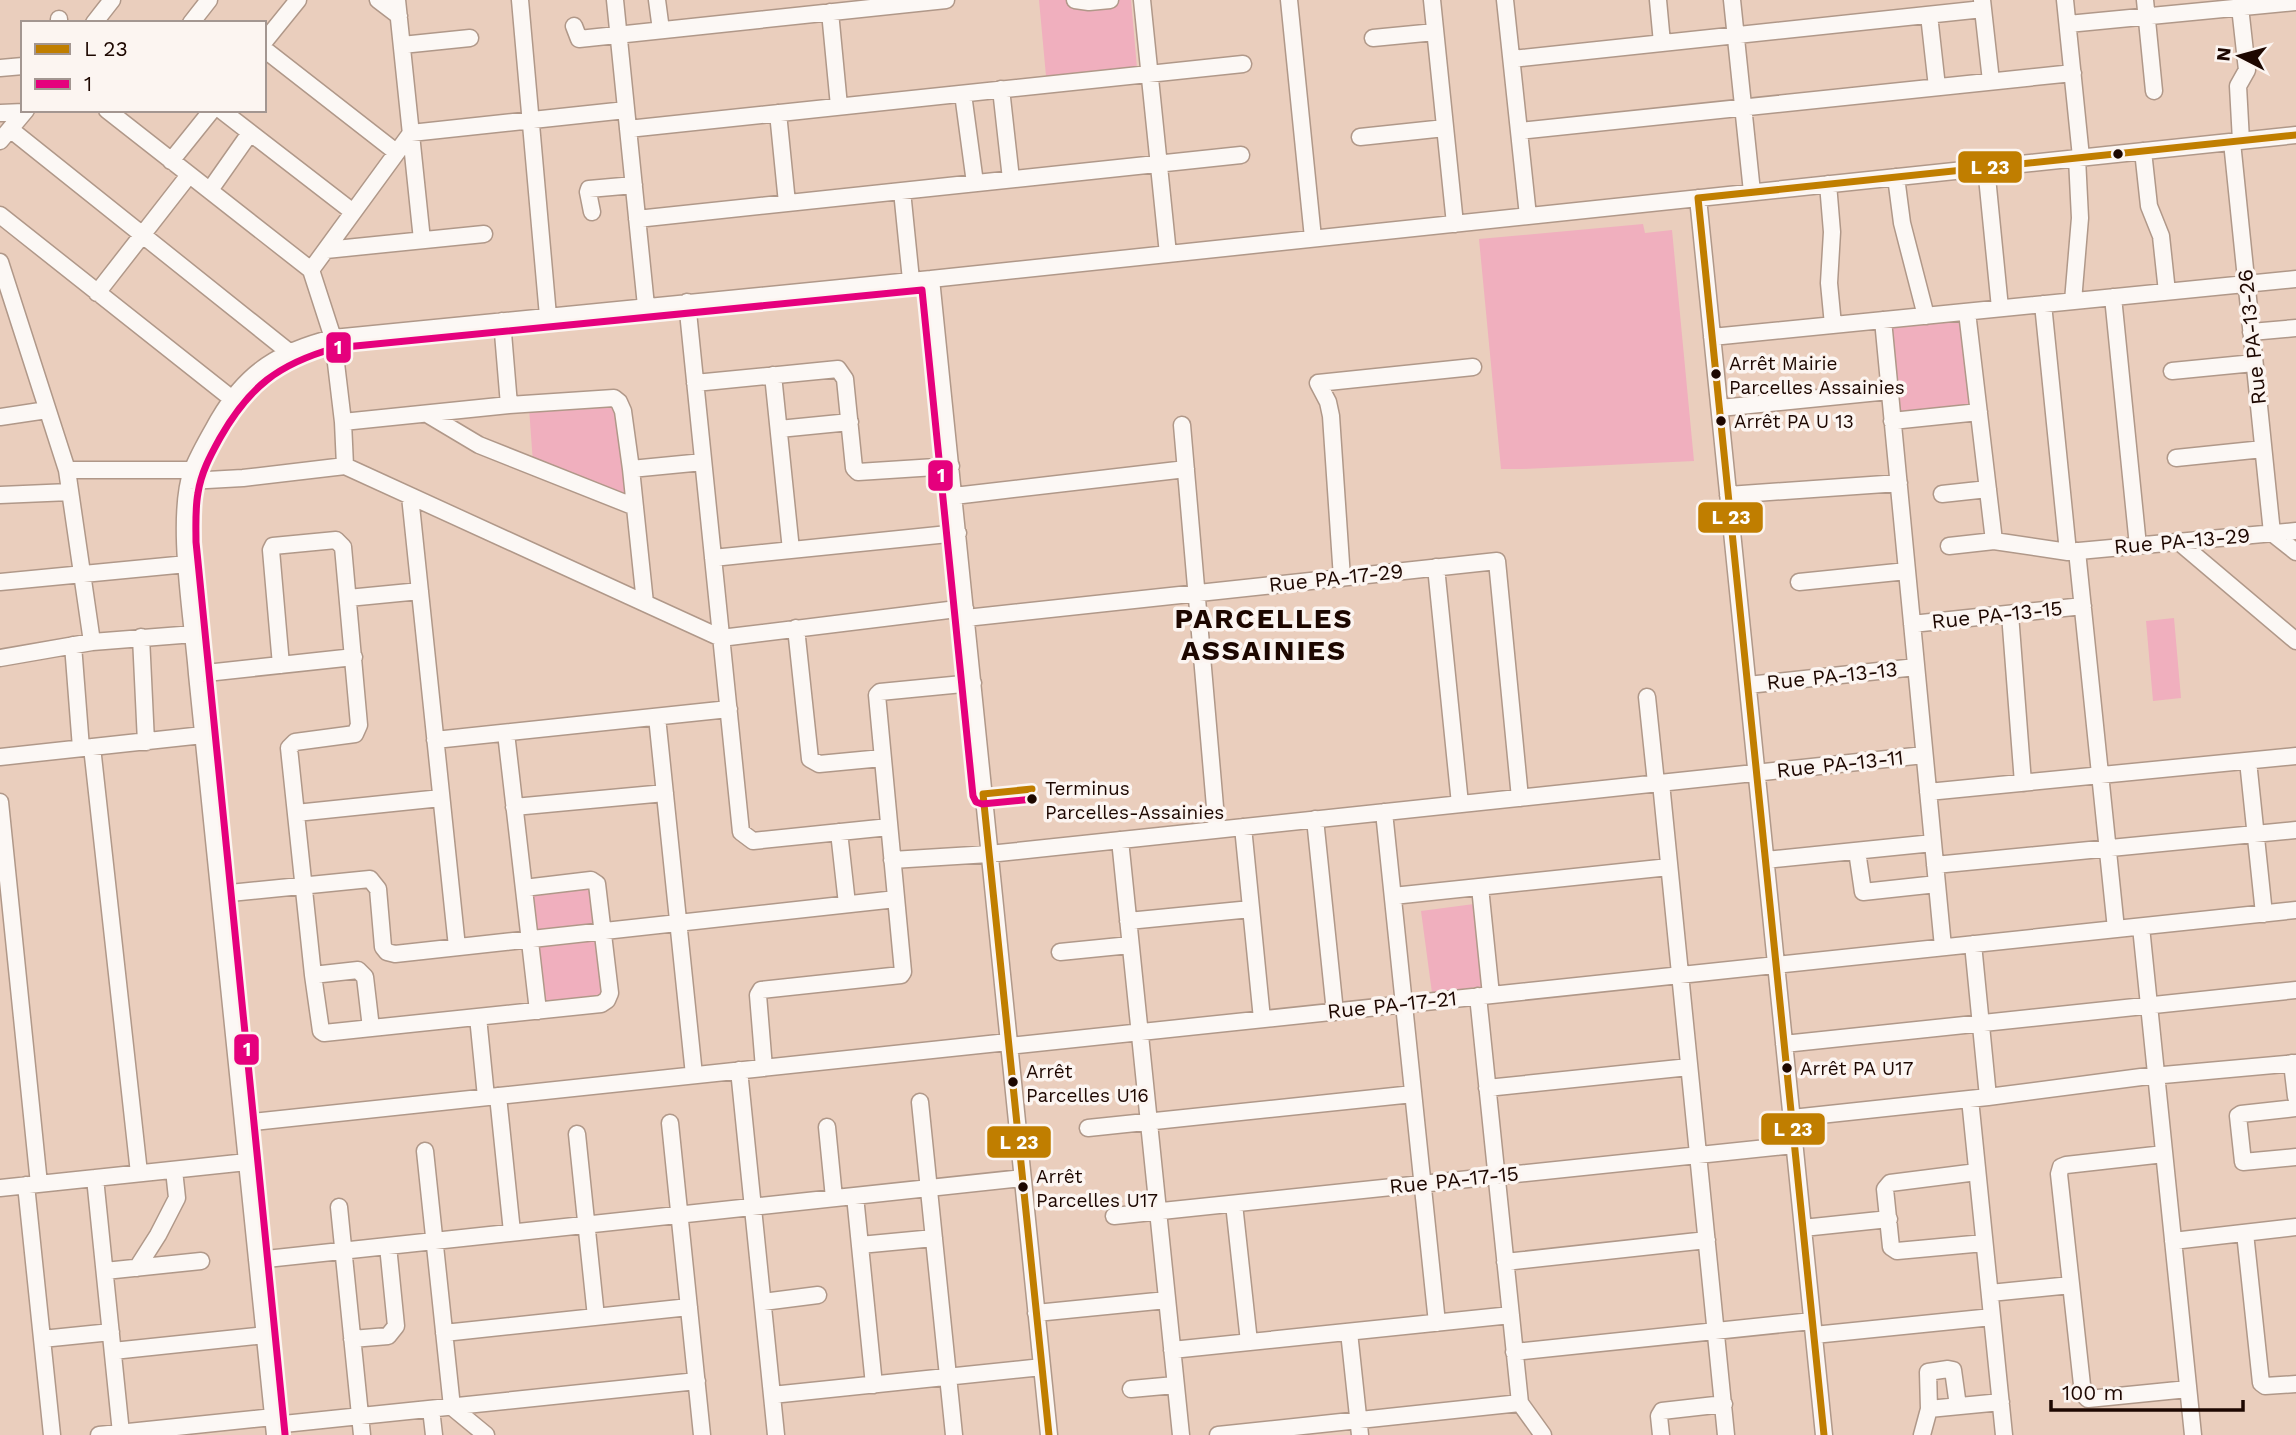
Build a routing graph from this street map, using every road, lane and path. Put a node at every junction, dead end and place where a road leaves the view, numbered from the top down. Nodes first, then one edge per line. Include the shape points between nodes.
1 (112, 0) edge
2 (209, 0) edge
3 (298, 0) edge
4 (378, 0) edge
5 (520, 0) edge
6 (615, 0) edge
7 (657, 0) edge
8 (946, 0) edge
9 (1075, 0) edge
10 (1110, 0) edge
11 (1142, 0) edge
12 (1289, 0) edge
13 (1432, 0) edge
14 (1506, 0) edge
15 (1658, 0) edge
16 (1732, 0) edge
17 (2065, 0) edge
18 (2145, 0) edge
19 (2296, 2) edge
20 (1983, 5) edge
21 (2217, 5) edge
22 (2240, 7) junction
23 (398, 8) edge
24 (822, 9) edge
25 (1929, 15) junction
26 (2146, 17) junction
27 (96, 21) edge
28 (193, 21) edge
29 (2068, 24) junction
30 (574, 26) dead end
31 (660, 30) junction
32 (1435, 32) junction
33 (618, 34) junction
34 (1736, 35) junction
35 (470, 38) dead end
36 (1373, 38) dead end
37 (266, 40) edge
38 (1662, 43) junction
39 (402, 45) junction
40 (266, 52) edge
41 (1511, 59) junction
42 (1243, 64) dead end
43 (21, 66) edge
44 (0, 68) edge
45 (2073, 73) junction
46 (1150, 74) junction
47 (1990, 81) junction
48 (1937, 87) junction
49 (1001, 89) junction
50 (2154, 91) dead end
51 (963, 93) junction
52 (839, 107) junction
53 (1743, 107) junction
54 (626, 110) junction
55 (21, 111) edge
56 (24, 112) edge
57 (210, 112) edge
58 (224, 112) edge
59 (0, 113) edge
60 (115, 113) edge
61 (778, 113) junction
62 (529, 120) junction
63 (1445, 128) junction
64 (628, 129) junction
65 (1519, 131) junction
66 (250, 133) junction
67 (411, 133) junction
68 (5, 135) edge
69 (2296, 135) edge
70 (1360, 137) dead end
71 (2236, 141) junction
72 (2143, 151) junction
73 (396, 152) junction
74 (1241, 155) dead end
75 (2079, 158) junction
76 (171, 160) junction
77 (1159, 164) junction
78 (1986, 167) junction
79 (189, 174) junction
80 (1896, 177) junction
81 (1011, 179) junction
82 (975, 183) junction
83 (1828, 184) junction
84 (634, 185) junction
85 (210, 190) junction
86 (902, 191) junction
87 (1752, 192) junction
88 (1698, 198) junction
89 (786, 203) junction
90 (353, 212) junction
91 (592, 212) dead end
92 (1528, 216) junction
93 (637, 219) junction
94 (3, 223) edge
95 (1455, 223) junction
96 (142, 234) junction
97 (484, 234) dead end
98 (1313, 239) junction
99 (422, 240) junction
100 (326, 250) junction
101 (1168, 254) junction
102 (0, 262) edge
103 (311, 270) junction
104 (931, 279) junction
105 (2296, 279) edge
106 (911, 280) junction
107 (2246, 284) junction
108 (2167, 292) junction
109 (97, 293) junction
110 (2113, 297) junction
111 (2073, 301) junction
112 (687, 302) junction
113 (2042, 304) junction
114 (646, 306) junction
115 (2000, 308) junction
116 (1967, 312) junction
117 (548, 316) junction
118 (1926, 316) junction
119 (1882, 320) junction
120 (502, 321) junction
121 (1832, 325) junction
122 (2296, 328) edge
123 (2251, 332) junction
124 (1712, 337) junction
125 (333, 338) junction
126 (289, 352) junction
127 (2254, 363) junction
128 (1473, 368) dead end
129 (2172, 371) dead end
130 (773, 375) junction
131 (695, 383) junction
132 (1889, 391) junction
133 (231, 398) junction
134 (509, 405) junction
135 (1720, 408) junction
136 (47, 410) junction
137 (1979, 412) junction
138 (427, 414) junction
139 (0, 417) edge
140 (1892, 421) junction
141 (343, 422) junction
142 (850, 422) junction
143 (1182, 425) dead end
144 (779, 429) junction
145 (2263, 449) junction
146 (2176, 458) dead end
147 (703, 462) junction
148 (345, 466) junction
149 (951, 466) junction
150 (631, 469) junction
151 (1186, 469) junction
152 (67, 470) junction
153 (191, 476) junction
154 (1899, 483) junction
155 (1988, 489) junction
156 (70, 492) junction
157 (1942, 494) dead end
158 (0, 495) edge
159 (1728, 495) junction
160 (410, 496) junction
161 (954, 496) junction
162 (635, 507) junction
163 (2296, 531) edge
164 (958, 533) junction
165 (2272, 533) junction
166 (1994, 541) junction
167 (2179, 542) junction
168 (2138, 545) junction
169 (1949, 546) dead end
170 (791, 550) junction
171 (2073, 552) junction
172 (2296, 552) edge
173 (713, 558) junction
174 (187, 564) junction
175 (1436, 567) junction
176 (1906, 571) junction
177 (82, 574) junction
178 (1342, 578) junction
179 (0, 582) edge
180 (1799, 582) dead end
181 (420, 591) junction
182 (1196, 593) junction
183 (348, 598) junction
184 (645, 603) junction
185 (2083, 606) junction
186 (966, 613) junction
187 (2010, 614) junction
188 (1912, 624) junction
189 (796, 628) junction
190 (194, 634) junction
191 (141, 637) junction
192 (721, 638) junction
193 (2296, 641) edge
194 (92, 642) junction
195 (73, 646) junction
196 (354, 657) junction
197 (0, 658) edge
198 (282, 665) junction
199 (1916, 667) junction
200 (197, 674) junction
201 (973, 682) junction
202 (1748, 685) junction
203 (1647, 697) dead end
204 (729, 709) junction
205 (657, 717) junction
206 (506, 733) junction
207 (203, 736) junction
208 (435, 740) junction
209 (146, 742) junction
210 (86, 748) junction
211 (1924, 755) junction
212 (2296, 756) edge
213 (0, 757) edge
214 (882, 758) junction
215 (2248, 761) junction
216 (1756, 773) junction
217 (2100, 775) junction
218 (1658, 783) junction
219 (2023, 783) junction
220 (1928, 792) junction
221 (664, 793) junction
222 (441, 798) junction
223 (1520, 798) junction
224 (0, 802) edge
225 (1460, 804) junction
226 (514, 807) junction
227 (1384, 812) junction
228 (296, 813) junction
229 (1315, 819) junction
230 (889, 827) junction
231 (1242, 827) junction
232 (1217, 830) junction
233 (2296, 830) edge
234 (839, 832) junction
235 (2255, 834) junction
236 (1119, 840) junction
237 (1933, 843) junction
238 (2108, 848) junction
239 (1857, 850) junction
240 (989, 853) junction
241 (892, 860) junction
242 (1766, 860) junction
243 (1935, 865) junction
244 (1669, 867) junction
245 (1937, 884) junction
246 (303, 885) junction
247 (1480, 887) junction
248 (524, 888) junction
249 (219, 894) junction
250 (1393, 895) junction
251 (896, 899) junction
252 (847, 904) junction
253 (1251, 909) junction
254 (2296, 910) edge
255 (2264, 914) junction
256 (1128, 921) junction
257 (678, 922) junction
258 (2141, 927) junction
259 (2116, 929) junction
260 (602, 930) junction
261 (530, 940) junction
262 (1973, 944) junction
263 (1130, 945) junction
264 (457, 947) junction
265 (1942, 947) junction
266 (1060, 953) dead end
267 (1776, 965) junction
268 (313, 975) junction
269 (1680, 975) junction
270 (2296, 990) edge
271 (1485, 996) junction
272 (1404, 1004) junction
273 (2149, 1005) junction
274 (538, 1011) junction
275 (1335, 1012) junction
276 (478, 1017) junction
277 (1262, 1019) junction
278 (1981, 1023) junction
279 (371, 1028) junction
280 (1139, 1032) junction
281 (1009, 1044) junction
282 (1784, 1044) junction
283 (2294, 1063) edge
284 (1689, 1067) junction
285 (764, 1068) junction
286 (739, 1070) junction
287 (694, 1075) junction
288 (2156, 1075) junction
289 (1487, 1088) junction
290 (1413, 1094) junction
291 (492, 1097) junction
292 (1988, 1097) junction
293 (2296, 1097) edge
294 (1970, 1099) junction
295 (920, 1102) dead end
296 (2296, 1108) edge
297 (1792, 1118) junction
298 (1149, 1122) junction
299 (243, 1123) junction
300 (670, 1124) dead end
301 (827, 1127) dead end
302 (1088, 1128) dead end
303 (577, 1134) dead end
304 (1794, 1145) junction
305 (425, 1151) dead end
306 (2164, 1154) junction
307 (1698, 1155) junction
308 (2296, 1157) edge
309 (247, 1162) junction
310 (174, 1170) junction
311 (1977, 1172) junction
312 (139, 1173) junction
313 (1496, 1176) junction
314 (95, 1178) junction
315 (1022, 1178) junction
316 (1423, 1184) junction
317 (33, 1185) junction
318 (0, 1188) edge
319 (929, 1188) junction
320 (855, 1196) junction
321 (834, 1198) junction
322 (1234, 1204) junction
323 (753, 1207) junction
324 (339, 1208) dead end
325 (1158, 1212) junction
326 (680, 1214) junction
327 (1114, 1216) dead end
328 (1888, 1219) junction
329 (586, 1224) junction
330 (2296, 1227) edge
331 (1803, 1228) junction
332 (512, 1232) junction
333 (2245, 1233) junction
334 (934, 1238) junction
335 (1707, 1240) junction
336 (435, 1241) junction
337 (2173, 1241) junction
338 (1984, 1243) junction
339 (860, 1245) junction
340 (388, 1246) junction
341 (343, 1250) junction
342 (257, 1259) junction
343 (201, 1261) dead end
344 (1505, 1262) junction
345 (137, 1268) junction
346 (105, 1271) junction
347 (2071, 1285) junction
348 (1990, 1293) junction
349 (818, 1295) dead end
350 (1167, 1300) junction
351 (763, 1303) junction
352 (689, 1307) junction
353 (1036, 1313) junction
354 (1511, 1315) junction
355 (596, 1317) junction
356 (1992, 1317) junction
357 (1437, 1323) junction
358 (1813, 1328) junction
359 (1716, 1331) junction
360 (111, 1332) junction
361 (444, 1332) junction
362 (1349, 1332) junction
363 (265, 1335) junction
364 (42, 1339) junction
365 (352, 1339) junction
366 (1249, 1342) junction
367 (1172, 1350) junction
368 (113, 1351) junction
369 (1514, 1352) junction
370 (1042, 1367) junction
371 (948, 1377) junction
372 (696, 1381) junction
373 (2296, 1384) edge
374 (874, 1385) junction
375 (1175, 1385) junction
376 (2188, 1388) junction
377 (1131, 1389) dead end
378 (772, 1395) junction
379 (2001, 1402) junction
380 (1520, 1403) junction
381 (1724, 1404) junction
382 (452, 1406) junction
383 (1958, 1406) junction
384 (431, 1409) junction
385 (1929, 1409) junction
386 (360, 1416) junction
387 (274, 1426) edge
388 (1359, 1428) edge
389 (124, 1433) edge
390 (52, 1435) edge
391 (99, 1435) edge
392 (362, 1435) edge
393 (434, 1435) edge
394 (486, 1435) edge
395 (702, 1435) edge
396 (776, 1435) edge
397 (954, 1435) edge
398 (1049, 1435) edge
399 (1181, 1435) edge
400 (1218, 1435) edge
401 (1543, 1435) edge
402 (1661, 1435) edge
403 (1726, 1435) edge
404 (1824, 1435) edge
405 (1922, 1435) edge
406 (2004, 1435) edge
407 (2193, 1435) edge

1 - 27 street
2 - 28 street
3 - 37 street
4 - 23 street
5 - 62 street
6 - 33 street
7 - 31 street
8 - 24 street
9 - 10 street
11 - 46 street
12 - 98 street
13 - 32 street
14 - 41 street
15 - 38 street
16 - 34 street
17 - 29 street
18 - 26 street
19 - 22 street
20 - 25 street
20 - 47 street
21 - 22 street
21 - 26 street
22 - 71 street, Rue PA-13-26 via 2247,70 2238,86
23 - 39 street
24 - 31 street
24 - 52 street
25 - 34 street
25 - 48 street
26 - 29 street
26 - 50 street
29 - 45 street
30 - 33 street via 579,39
31 - 33 street
32 - 36 street
32 - 63 street
33 - 54 street
34 - 38 street
34 - 53 street
35 - 39 street
38 - 41 street
39 - 67 street
40 - 73 street
41 - 65 street
42 - 46 street
43 - 44 street
45 - 47 street
45 - 75 street
46 - 49 street
46 - 77 street
47 - 48 street
48 - 53 street
49 - 51 street
49 - 81 street
51 - 52 street
51 - 82 street
52 - 61 street
53 - 65 street
53 - 87 street
54 - 62 street
54 - 64 street
55 - 59 street
56 - 68 street
57 - 76 street
58 - 66 street
60 - 76 street
61 - 64 street
61 - 89 street
62 - 67 street
62 - 117 street
63 - 70 street
63 - 95 street
64 - 84 street
65 - 92 street
66 - 85 street
66 - 90 street
67 - 73 street
67 - 99 street
68 - 96 street
69 - 71 street
71 - 72 street
71 - 107 street, Rue PA-13-26
72 - 75 street
72 - 108 street
73 - 90 street
74 - 77 street
75 - 78 street
75 - 111 street via 2080,218
76 - 79 street
77 - 81 street
77 - 101 street
78 - 80 street
78 - 115 street
79 - 85 street
79 - 96 street
80 - 83 street
80 - 118 street via 1902,223
81 - 82 street
82 - 86 street
83 - 87 street
83 - 121 street
84 - 91 street via 589,189
84 - 93 street
85 - 103 street
86 - 89 street
86 - 106 street
87 - 88 street
88 - 92 street
88 - 124 street
89 - 93 street
90 - 100 street
92 - 95 street
93 - 114 street
94 - 109 street
95 - 98 street
96 - 109 street
96 - 126 street
97 - 99 street
98 - 101 street
99 - 100 street
100 - 103 street
101 - 104 street
102 - 136 street
103 - 125 street
104 - 106 street
104 - 149 street
105 - 107 street
106 - 112 street
107 - 108 street
107 - 123 street, Rue PA-13-26
108 - 110 street
109 - 133 street
110 - 111 street
110 - 168 street
111 - 113 street
112 - 114 street
112 - 131 street
113 - 115 street
113 - 171 street
114 - 117 street
115 - 116 street
116 - 118 street
116 - 137 street
117 - 120 street
118 - 119 street
119 - 121 street
119 - 132 street
120 - 125 street
120 - 134 street
121 - 124 street
122 - 123 street
123 - 127 street, Rue PA-13-26
124 - 135 street
125 - 126 street
125 - 141 street
126 - 133 street via 264,366
127 - 129 street
127 - 145 street, Rue PA-13-26
128 - 178 street via 1318,383 1331,416
130 - 131 street
130 - 142 street via 838,369 845,379
130 - 144 street
131 - 147 street
132 - 135 street
132 - 140 street
133 - 153 street
134 - 138 street
134 - 150 street via 614,398 623,411
135 - 159 street
136 - 139 street
136 - 152 street
137 - 140 street
137 - 155 street
138 - 141 street
138 - 162 street via 479,445
140 - 154 street
141 - 148 street
142 - 144 street
142 - 149 street via 858,472
143 - 151 street
144 - 170 street
145 - 146 street
145 - 165 street, Rue PA-13-26
147 - 150 street
147 - 173 street
148 - 153 street via 243,478
148 - 160 street
149 - 161 street
150 - 162 street
151 - 161 street
151 - 182 street
152 - 153 street
152 - 156 street
153 - 174 street
154 - 159 street
154 - 176 street
155 - 157 street
155 - 166 street
156 - 158 street
156 - 177 street
159 - 202 street
160 - 181 street
160 - 184 street
161 - 164 street
162 - 184 street
163 - 165 street, Rue PA-13-29
164 - 170 street
164 - 186 street
165 - 167 street, Rue PA-13-29
165 - 172 street
166 - 169 street, Rue PA-13-29
166 - 171 street, Rue PA-13-29
167 - 168 street, Rue PA-13-29
167 - 193 street
168 - 171 street, Rue PA-13-29
170 - 173 street
171 - 185 street
173 - 192 street
174 - 177 street
174 - 190 street
175 - 178 street, Rue PA-17-29
175 - 223 street, Rue PA-17-29 via 1497,561
175 - 225 street
176 - 180 street
176 - 188 street
177 - 179 street
177 - 194 street
178 - 182 street, Rue PA-17-29
181 - 183 street
181 - 208 street
182 - 186 street, Rue PA-17-29
182 - 232 street
183 - 196 street
183 - 198 street via 340,542 273,546 270,554
184 - 192 street
185 - 187 street, Rue PA-13-15
185 - 217 street
186 - 189 street, Rue PA-17-29
186 - 201 street
187 - 188 street, Rue PA-13-15
187 - 219 street
188 - 199 street
189 - 192 street, Rue PA-17-29
189 - 214 street via 810,759 819,764
190 - 191 street
190 - 200 street
191 - 194 street
191 - 209 street
192 - 204 street
194 - 195 street
195 - 197 street
195 - 210 street
196 - 198 street
196 - 228 street via 359,725 355,734 295,742 289,748
198 - 200 street
199 - 202 street, Rue PA-13-13
199 - 211 street
200 - 207 street
201 - 214 street via 880,692 876,699
201 - 240 street
202 - 216 street
203 - 218 street
204 - 205 street
204 - 234 street via 741,832 746,838 754,841
205 - 206 street
205 - 221 street
206 - 208 street
206 - 226 street
207 - 209 street
207 - 249 street
208 - 222 street
209 - 210 street
210 - 213 street
210 - 312 street
211 - 216 street, Rue PA-13-11
211 - 220 street
212 - 215 street
214 - 230 street
215 - 217 street
215 - 235 street
216 - 218 street, Rue PA-13-11
216 - 242 street
217 - 219 street
217 - 238 street
218 - 223 street, Rue PA-13-11
218 - 244 street
219 - 220 street
220 - 237 street
221 - 226 street
221 - 257 street
222 - 228 street
222 - 264 street
223 - 225 street, Rue PA-13-11
224 - 317 street
225 - 227 street, Rue PA-13-11
226 - 248 street
227 - 229 street, Rue PA-13-11
227 - 250 street
228 - 246 street
229 - 231 street, Rue PA-13-11
229 - 275 street
230 - 234 street
230 - 241 street
231 - 232 street, Rue PA-13-11
231 - 253 street
232 - 236 street, Rue PA-13-11
233 - 235 street
234 - 252 street
235 - 238 street
235 - 255 street
236 - 240 street, Rue PA-13-11
236 - 256 street
237 - 239 street
237 - 243 street
238 - 243 street
238 - 259 street
239 - 242 street
239 - 245 street via 1863,892
240 - 241 street, Rue PA-13-11
240 - 281 street
241 - 251 street
242 - 267 street
243 - 245 street
244 - 247 street
244 - 269 street
245 - 265 street
246 - 249 street
246 - 264 street via 370,879 378,888 387,952
246 - 268 street
247 - 250 street
247 - 271 street
248 - 260 street via 595,881
248 - 261 street
249 - 299 street
250 - 272 street
251 - 252 street
251 - 285 street via 901,975 758,992
252 - 257 street
253 - 256 street
253 - 277 street
254 - 255 street, Rue PA-17-21
255 - 258 street, Rue PA-17-21
256 - 263 street
257 - 260 street
257 - 287 street
258 - 259 street, Rue PA-17-21
258 - 273 street
259 - 262 street, Rue PA-17-21
260 - 261 street
260 - 274 street via 607,1000
261 - 264 street
261 - 274 street
262 - 265 street, Rue PA-17-21
262 - 278 street
263 - 266 street
263 - 280 street
265 - 267 street, Rue PA-17-21
267 - 269 street, Rue PA-17-21
267 - 282 street
268 - 279 street via 362,973
268 - 279 street via 321,1031
269 - 271 street, Rue PA-17-21
269 - 284 street
270 - 273 street
271 - 272 street, Rue PA-17-21
271 - 289 street
272 - 275 street, Rue PA-17-21
272 - 290 street
273 - 278 street
273 - 288 street
274 - 276 street
275 - 277 street, Rue PA-17-21
276 - 279 street
276 - 291 street
277 - 280 street, Rue PA-17-21
278 - 282 street
278 - 292 street
280 - 281 street, Rue PA-17-21
280 - 298 street
281 - 285 street, Rue PA-17-21
281 - 315 street
282 - 297 street
283 - 288 street
283 - 293 street
284 - 289 street
284 - 307 street
285 - 286 street, Rue PA-17-21
286 - 287 street, Rue PA-17-21
286 - 323 street
287 - 291 street, Rue PA-17-21
288 - 292 street
288 - 306 street
289 - 313 street
290 - 298 street
290 - 316 street
291 - 299 street, Rue PA-17-21
291 - 332 street
292 - 294 street
294 - 297 street
294 - 311 street
295 - 319 street
296 - 308 street via 2238,1116 2243,1162
297 - 304 street
298 - 302 street
298 - 325 street
299 - 309 street
300 - 326 street
301 - 321 street
303 - 329 street
304 - 307 street, Rue PA-17-15
304 - 331 street
305 - 336 street
306 - 337 street
306 - 347 street via 2061,1167
307 - 313 street, Rue PA-17-15
307 - 335 street
309 - 310 street
309 - 342 street
310 - 312 street
310 - 345 street via 177,1198
311 - 328 street via 1890,1183 1885,1189
311 - 338 street
312 - 314 street
313 - 316 street, Rue PA-17-15
313 - 344 street
314 - 317 street
314 - 346 street
315 - 319 street
315 - 353 street
316 - 322 street, Rue PA-17-15
316 - 357 street
317 - 318 street
317 - 364 street
319 - 320 street
319 - 334 street
320 - 321 street
320 - 339 street
321 - 323 street
322 - 325 street, Rue PA-17-15
322 - 366 street
323 - 326 street
323 - 351 street
324 - 341 street
325 - 327 street, Rue PA-17-15
325 - 350 street
326 - 329 street
326 - 352 street
328 - 331 street
328 - 338 street via 1891,1247 1896,1251
329 - 332 street
329 - 355 street
330 - 333 street
331 - 358 street
332 - 336 street
333 - 337 street
333 - 373 street via 2261,1383
334 - 339 street
334 - 371 street
335 - 344 street
335 - 359 street
336 - 340 street
336 - 361 street
337 - 376 street
338 - 348 street
339 - 374 street
340 - 341 street
340 - 365 street via 396,1326 388,1336
341 - 342 street
341 - 365 street
342 - 363 street
343 - 345 street
344 - 354 street
345 - 346 street
346 - 360 street
347 - 348 street
347 - 376 street via 2084,1397
348 - 356 street
349 - 351 street
350 - 353 street
350 - 367 street
351 - 378 street
352 - 355 street
352 - 372 street
353 - 370 street
354 - 357 street
354 - 369 street
355 - 361 street
356 - 358 street
356 - 379 street
357 - 362 street
358 - 359 street
358 - 404 street
359 - 369 street
359 - 381 street
360 - 364 street
360 - 368 street
361 - 382 street
362 - 366 street
362 - 388 street
363 - 368 street
363 - 387 street
364 - 390 street
365 - 386 street
366 - 367 street
367 - 375 street
368 - 389 street
369 - 380 street
370 - 371 street
370 - 398 street
371 - 374 street
371 - 397 street
372 - 382 street
372 - 395 street
374 - 378 street
375 - 377 street
375 - 399 street
376 - 407 street
378 - 396 street
379 - 383 street
379 - 406 street
380 - 388 street
380 - 401 street
381 - 402 street via 1662,1411
381 - 403 street
382 - 384 street
382 - 394 street
383 - 385 street
383 - 385 street via 1953,1370 1948,1368 1928,1372
384 - 386 street
384 - 393 street
385 - 405 street
386 - 387 street
386 - 392 street
387 - 389 street
388 - 400 street
389 - 391 street

